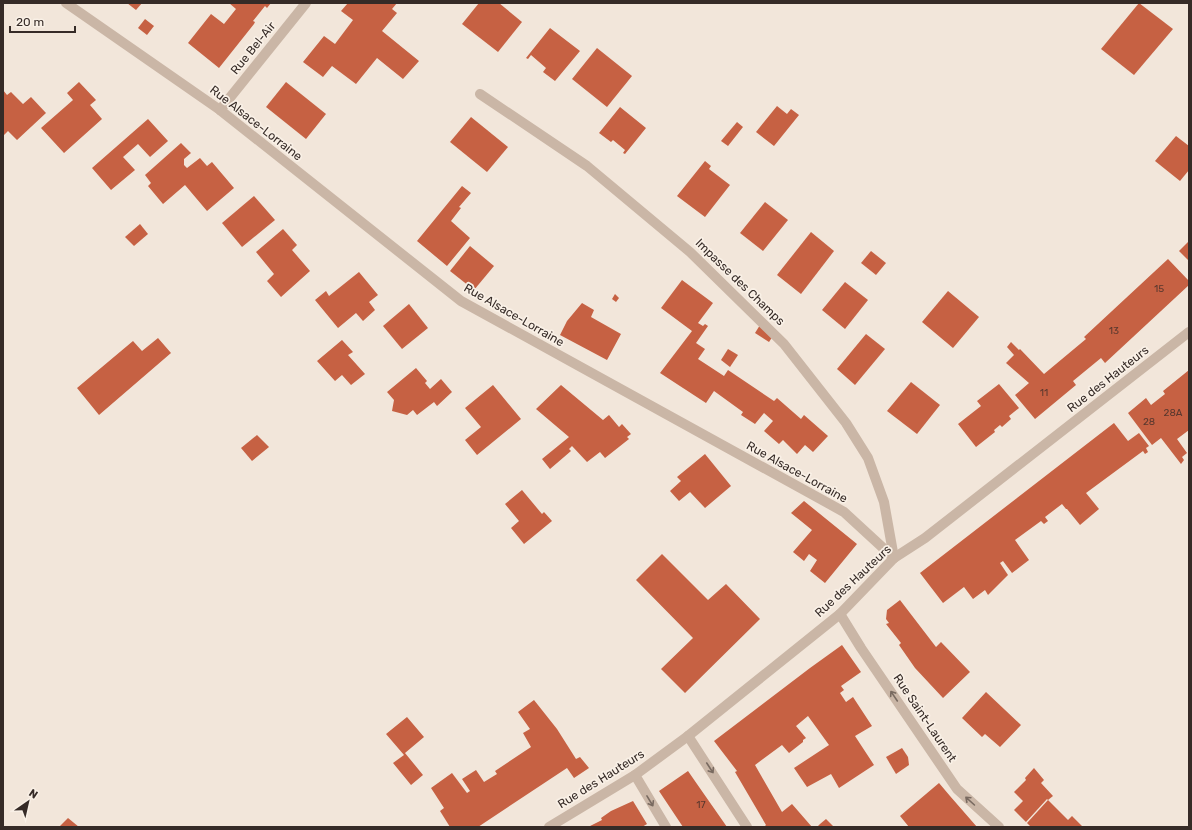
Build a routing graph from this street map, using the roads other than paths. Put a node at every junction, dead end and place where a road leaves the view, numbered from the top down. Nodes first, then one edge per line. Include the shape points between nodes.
1 (66, 3) edge
2 (306, 3) edge
3 (480, 94) dead end
4 (220, 110) junction
5 (1189, 332) edge
6 (894, 558) junction
7 (840, 614) junction
8 (688, 736) junction
9 (635, 775) junction
10 (549, 827) edge
11 (666, 827) edge
12 (747, 827) edge
13 (999, 827) edge

1 - 4 street, Rue Alsace-Lorraine
2 - 4 street, Rue Bel-Air
3 - 6 street, Impasse des Champs via 587,166 690,252 784,344 846,423 868,458 884,502
4 - 6 street, Rue Alsace-Lorraine via 461,301 844,512
5 - 6 street, Rue des Hauteurs via 925,538
6 - 7 street, Rue des Hauteurs
7 - 8 street, Rue des Hauteurs
13 -> 7 street, Rue Saint-Laurent via 957,789
8 - 9 street, Rue des Hauteurs
8 -> 12 street
9 - 10 street, Rue des Hauteurs
9 -> 11 street

